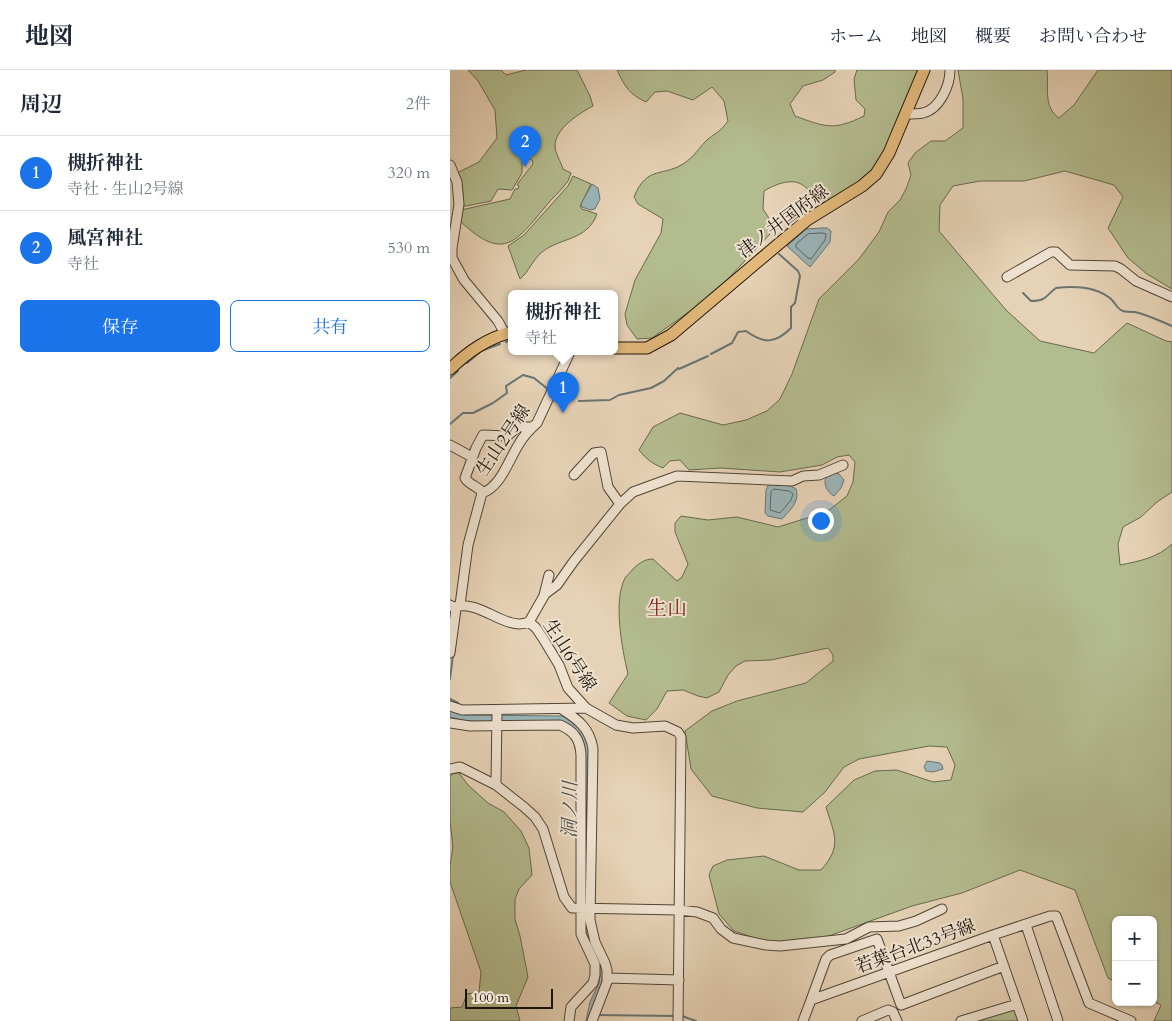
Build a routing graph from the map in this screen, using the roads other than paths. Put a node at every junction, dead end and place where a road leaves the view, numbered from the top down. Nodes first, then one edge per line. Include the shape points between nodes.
1 (924, 70) edge
2 (950, 70) edge
3 (906, 114) junction
4 (450, 165) edge
5 (452, 238) edge
6 (1007, 277) dead end
7 (1172, 297) edge
8 (508, 333) edge
9 (618, 348) edge
10 (569, 355) edge
11 (450, 369) edge
12 (532, 427) junction
13 (450, 445) edge
14 (472, 457) junction
15 (843, 464) dead end
16 (574, 474) dead end
17 (483, 493) junction
18 (620, 504) junction
19 (549, 575) dead end
20 (544, 596) junction
21 (455, 606) edge
22 (529, 622) junction
23 (450, 654) edge
24 (450, 706) edge
25 (586, 708) junction
26 (563, 710) junction
27 (497, 711) junction
28 (450, 723) edge
29 (496, 726) junction
30 (450, 769) edge
31 (496, 785) junction
32 (580, 909) junction
33 (591, 909) junction
34 (942, 909) dead end
35 (679, 910) junction
36 (1026, 925) junction
37 (993, 935) junction
38 (1004, 966) junction
39 (889, 972) junction
40 (607, 978) junction
41 (679, 980) junction
42 (811, 1000) junction
43 (1017, 1004) junction
44 (569, 1021) edge
45 (592, 1021) edge
46 (678, 1021) edge
47 (803, 1021) edge
48 (862, 1021) edge
49 (897, 1021) edge
50 (961, 1021) edge
51 (1023, 1021) edge
52 (1058, 1021) edge
53 (1130, 1021) edge

1 - 3 main road, 津ノ井国府線
2 - 3 street via 950,81 930,110
3 - 9 main road, 津ノ井国府線 via 889,153 876,174 862,186 807,220 671,335 647,348
4 - 5 street via 457,182 459,204
5 - 8 street via 455,266
6 - 7 street via 1056,252 1070,265 1115,266 1136,281
8 - 11 main road via 475,347
10 - 12 street, 生山2号線 via 537,423
12 - 14 street via 518,427 507,436 483,435
12 - 17 street, 生山2号線 via 502,474 489,491
13 - 14 street
14 - 17 street via 465,478
15 - 18 street via 792,482 677,476 633,492
16 - 18 street via 594,453 601,452 608,488
17 - 21 street, 生山2号線
18 - 20 street via 557,585
19 - 20 street
20 - 22 street
21 - 22 street, 生山6号線 via 474,607 519,625
21 - 23 street, 生山2号線
22 - 25 street, 生山6号線 via 544,640 568,688
24 - 27 street, 生山6号線 via 462,710
25 - 26 street, 生山6号線
25 - 35 street via 616,725 633,728 665,726 681,736
26 - 27 street, 生山6号線
26 - 33 street via 585,727 593,749
27 - 29 street
28 - 29 street
29 - 31 street
29 - 32 street via 560,725 569,729 578,740 581,755
30 - 31 street via 460,767
31 - 32 street via 535,817 543,829 564,897 572,908
32 - 33 street
32 - 44 street via 580,934 595,964 595,974 593,983 571,1008
33 - 35 street
33 - 40 street via 591,930 605,963
34 - 35 street via 899,926 869,927 846,939 780,946 733,938 721,930 713,918
35 - 41 street
36 - 37 street
36 - 52 street
36 - 53 street via 1056,916 1089,1003
37 - 38 street, 若葉台北33号線
37 - 39 street, 若葉台北33号線
38 - 39 street via 901,1005
38 - 43 street, 若葉台北33号線
39 - 42 street, 若葉台北33号線
39 - 42 street via 877,939 838,952 826,959
40 - 41 street
40 - 45 street
41 - 46 street
42 - 47 street
43 - 50 street
43 - 51 street, 若葉台北33号線
48 - 49 street via 888,1010 893,1012

